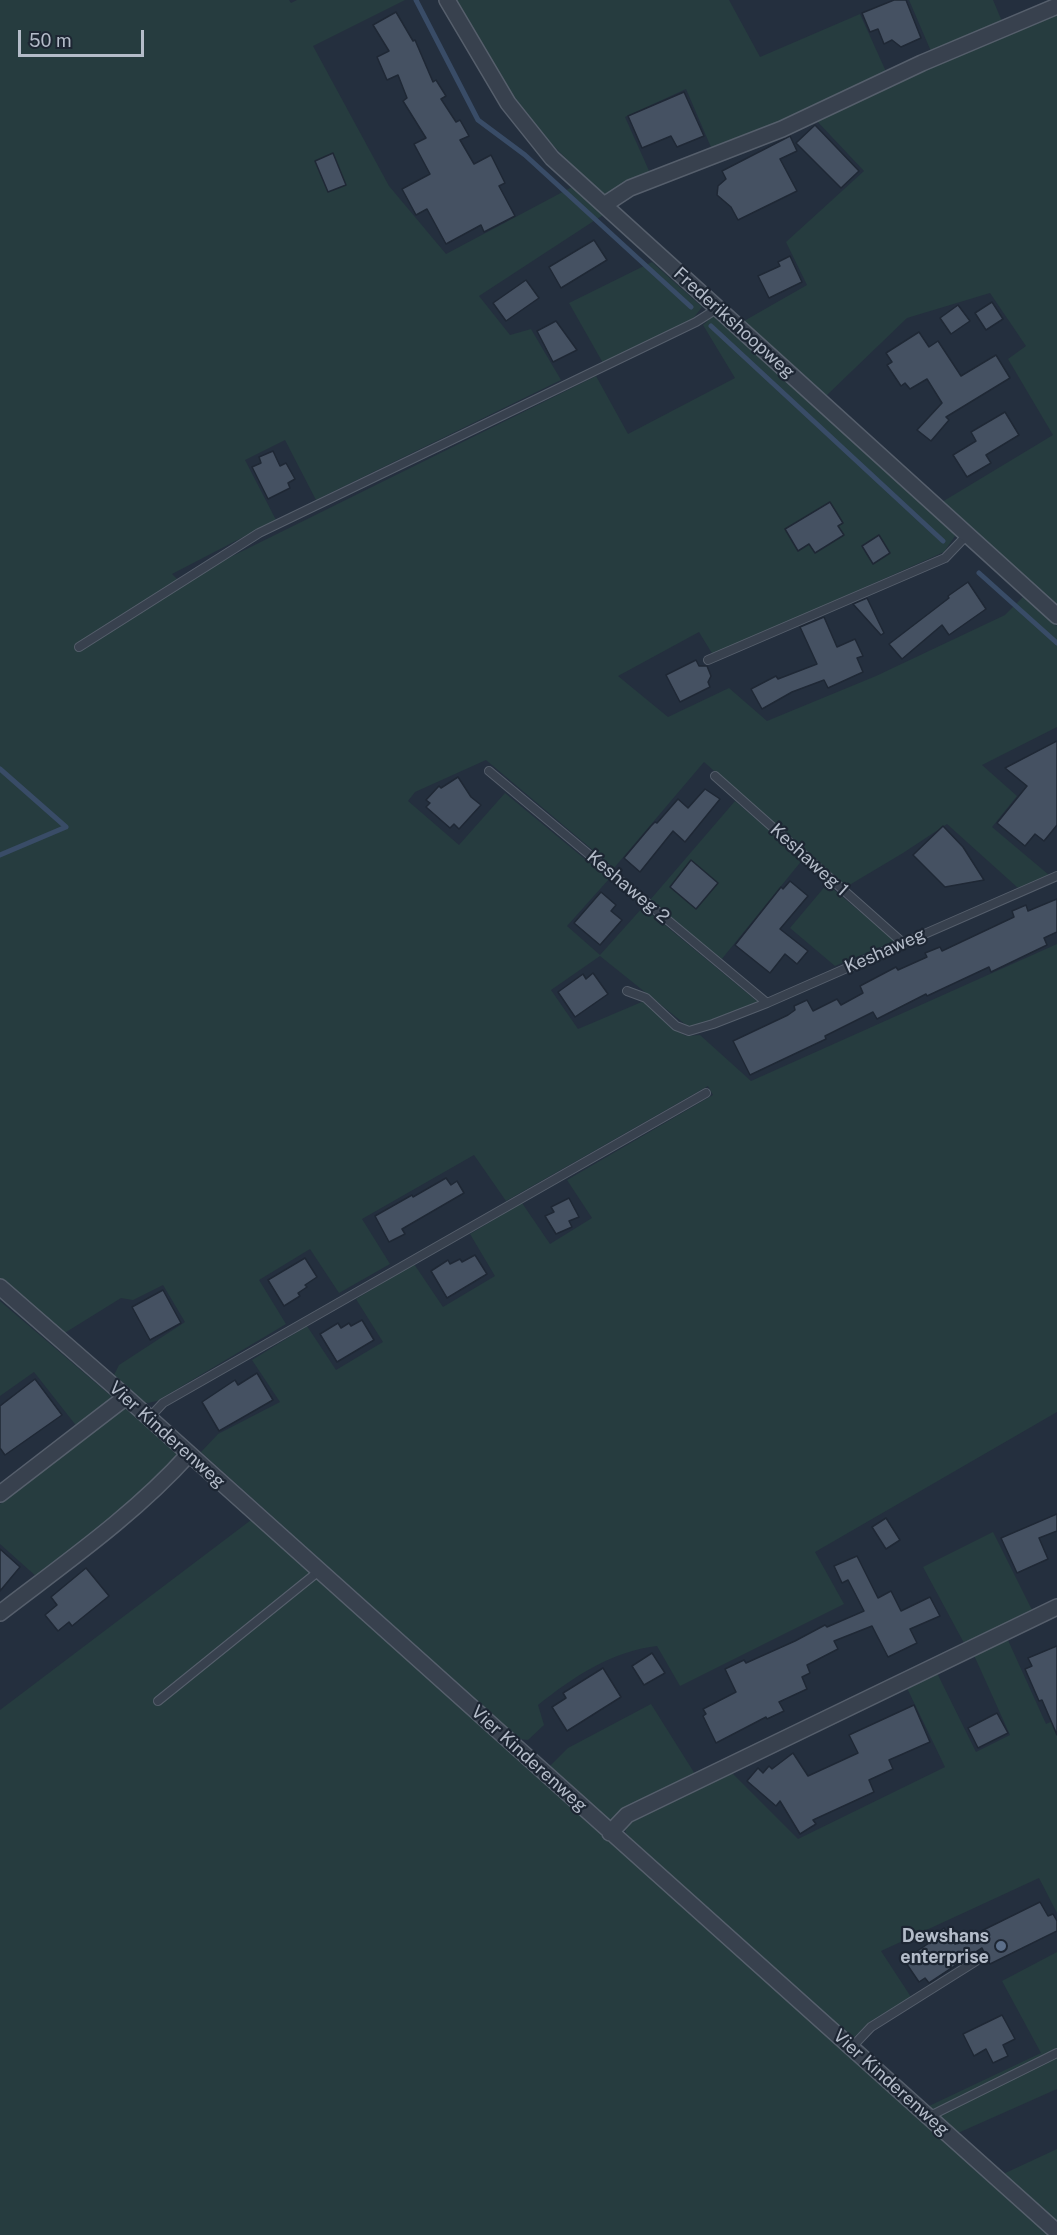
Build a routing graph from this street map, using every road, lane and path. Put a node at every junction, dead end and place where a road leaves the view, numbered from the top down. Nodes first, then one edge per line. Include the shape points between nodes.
1 (447, 0) edge
2 (1057, 6) edge
3 (604, 205) junction
4 (718, 308) junction
5 (968, 534) junction
6 (1057, 616) edge
7 (79, 647) dead end
8 (708, 660) dead end
9 (489, 771) dead end
10 (716, 776) dead end
11 (1057, 876) edge
12 (903, 943) junction
13 (627, 991) dead end
14 (766, 1003) junction
15 (706, 1093) dead end
16 (0, 1287) edge
17 (126, 1397) junction
18 (149, 1418) junction
19 (189, 1454) junction
20 (0, 1494) edge
21 (319, 1571) junction
22 (1057, 1606) edge
23 (0, 1613) edge
24 (158, 1701) dead end
25 (610, 1833) junction
26 (976, 1961) dead end
27 (851, 2048) junction
28 (1057, 2053) edge
29 (928, 2117) junction
30 (1057, 2232) edge

1 - 3 street, Frederikshoopweg via 529,131 552,158
2 - 3 street via 922,63 782,129 630,188
3 - 4 street, Frederikshoopweg
4 - 5 street, Frederikshoopweg
4 - 7 lane via 260,533
5 - 6 street, Frederikshoopweg
5 - 8 lane via 945,558
9 - 14 lane, Keshaweg 2
10 - 12 lane, Keshaweg 1
11 - 12 lane, Keshaweg
12 - 14 lane, Keshaweg
13 - 14 lane, Keshaweg via 646,998 676,1026 689,1031
15 - 18 lane via 164,1403
16 - 17 street, Vier Kinderenweg
17 - 18 street, Vier Kinderenweg
17 - 20 street
18 - 19 street, Vier Kinderenweg
19 - 21 street, Vier Kinderenweg
19 - 23 street via 167,1478
21 - 24 lane
21 - 25 street, Vier Kinderenweg
22 - 25 street via 646,1805 627,1815
25 - 27 street, Vier Kinderenweg
26 - 27 lane via 871,2026
27 - 29 street, Vier Kinderenweg
28 - 29 lane
29 - 30 street, Vier Kinderenweg

